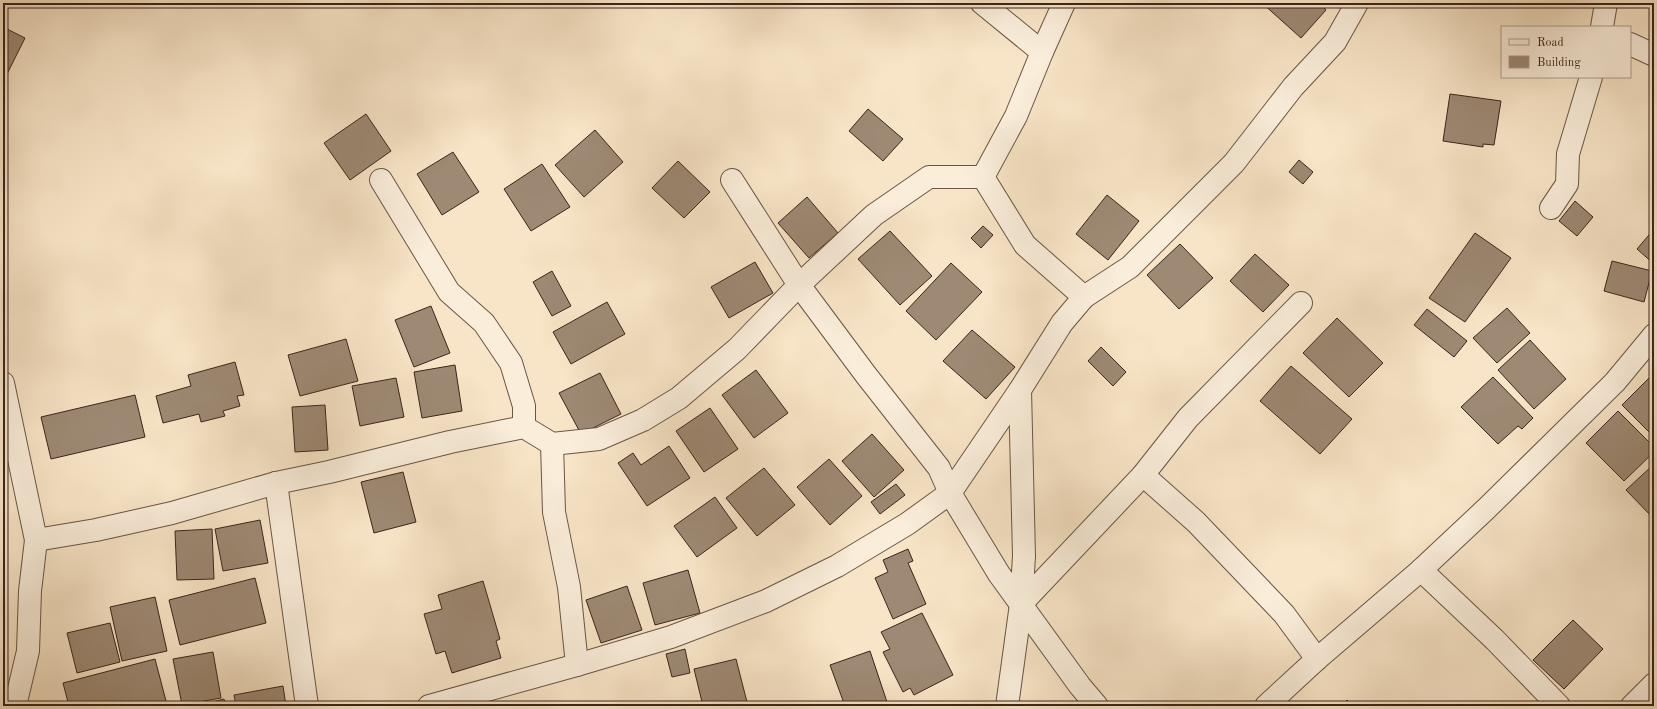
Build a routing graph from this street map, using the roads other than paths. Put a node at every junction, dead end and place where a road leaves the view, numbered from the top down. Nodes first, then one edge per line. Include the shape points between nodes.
1 (982, 3) edge
2 (1064, 3) edge
3 (1357, 3) edge
4 (1606, 3) edge
5 (1602, 26) edge
6 (1631, 44) edge
7 (1042, 52) junction
8 (1654, 55) edge
9 (1591, 78) edge
10 (983, 177) junction
11 (382, 180) dead end
12 (732, 180) dead end
13 (1551, 208) dead end
14 (799, 285) junction
15 (1084, 297) junction
16 (1301, 303) dead end
17 (1654, 335) edge
18 (3, 383) edge
19 (1020, 390) junction
20 (524, 427) junction
21 (552, 444) junction
22 (1143, 475) junction
23 (276, 483) junction
24 (950, 493) junction
25 (36, 540) junction
26 (1421, 570) junction
27 (1021, 604) junction
28 (1317, 659) junction
29 (577, 666) junction
30 (1654, 684) edge
31 (15, 706) edge
32 (308, 706) edge
33 (429, 706) edge
34 (1007, 706) edge
35 (1097, 706) edge
36 (1266, 706) edge
37 (1559, 706) edge
38 (1632, 706) edge

1 - 7 street
2 - 7 street
3 - 15 street via 1334,42 1293,87 1234,163 1130,267
4 - 5 street
6 - 8 street
7 - 10 street via 1016,116
9 - 13 street via 1568,154 1567,184
10 - 14 street via 929,177 874,215
10 - 15 street via 1024,245
11 - 20 street via 449,292 484,324 510,363 524,406
12 - 14 street
14 - 21 street via 737,349 679,398 643,420 599,439
14 - 24 street via 939,468
15 - 19 street via 1062,324
16 - 22 street via 1188,418
17 - 26 street via 1615,382
18 - 25 street
19 - 24 street
19 - 27 street via 1024,556
20 - 21 street
20 - 23 street
21 - 29 street via 554,512 569,587
22 - 27 street
22 - 28 street via 1196,522 1284,614
23 - 25 street via 172,513
23 - 32 street
24 - 27 street via 999,574
24 - 29 street via 907,524 837,566 766,601 672,637
25 - 31 street via 30,591 28,650
26 - 28 street
26 - 37 street via 1495,640
27 - 34 street
27 - 35 street
28 - 36 street
29 - 33 street
30 - 38 street

